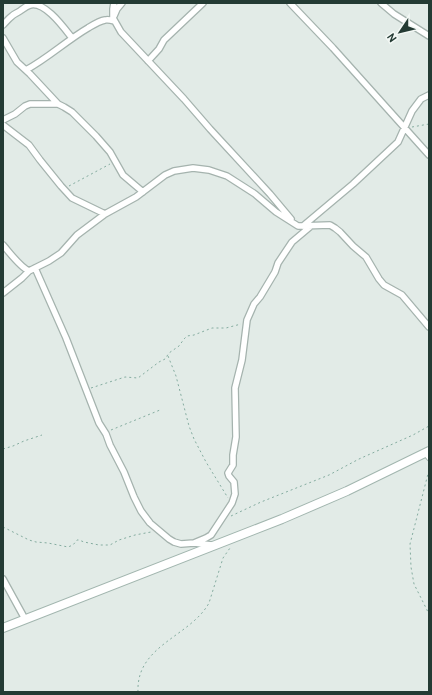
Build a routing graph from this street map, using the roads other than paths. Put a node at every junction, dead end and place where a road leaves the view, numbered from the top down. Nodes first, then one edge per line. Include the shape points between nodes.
1 (114, 3) edge
2 (122, 3) edge
3 (203, 3) edge
4 (290, 3) edge
5 (381, 3) edge
6 (113, 20) junction
7 (3, 25) edge
8 (429, 36) edge
9 (3, 38) edge
10 (72, 38) junction
11 (148, 61) junction
12 (26, 70) junction
13 (429, 95) edge
14 (58, 104) junction
15 (3, 120) edge
16 (3, 124) edge
17 (405, 129) junction
18 (429, 155) edge
19 (143, 192) junction
20 (105, 214) junction
21 (295, 224) junction
22 (303, 226) junction
23 (311, 226) junction
24 (3, 245) edge
25 (35, 268) junction
26 (29, 271) junction
27 (3, 293) edge
28 (429, 327) edge
29 (428, 455) edge
30 (194, 543) junction
31 (215, 545) junction
32 (3, 579) edge
33 (26, 619) junction
34 (3, 628) edge

1 - 6 street
2 - 6 street via 116,9
3 - 11 street via 164,40
4 - 17 street
5 - 8 street
6 - 10 street via 103,20
6 - 11 street
7 - 10 street via 25,6 35,5 55,17
9 - 12 street via 14,58
10 - 12 street
11 - 21 street
12 - 14 street
13 - 17 street via 418,102 412,110
14 - 15 street via 28,104
14 - 19 street via 72,112 96,136 110,152 123,175
16 - 20 street via 29,145 72,198
17 - 18 street
17 - 22 street via 392,148
19 - 20 street
19 - 21 street via 174,171 193,168 209,170 227,176
20 - 25 street via 77,235 61,253
21 - 22 street
22 - 23 street
23 - 28 street via 330,225 340,232 366,257 384,285 402,296
23 - 30 street via 292,242 278,262 265,290 254,304 247,322 235,388 236,437 233,465 228,473 235,494 211,535
24 - 26 street
25 - 26 street
25 - 30 street via 79,369 99,423 142,511 169,540 181,544
26 - 27 street
29 - 31 street via 282,519
30 - 31 street
31 - 33 street
32 - 33 street
33 - 34 street

